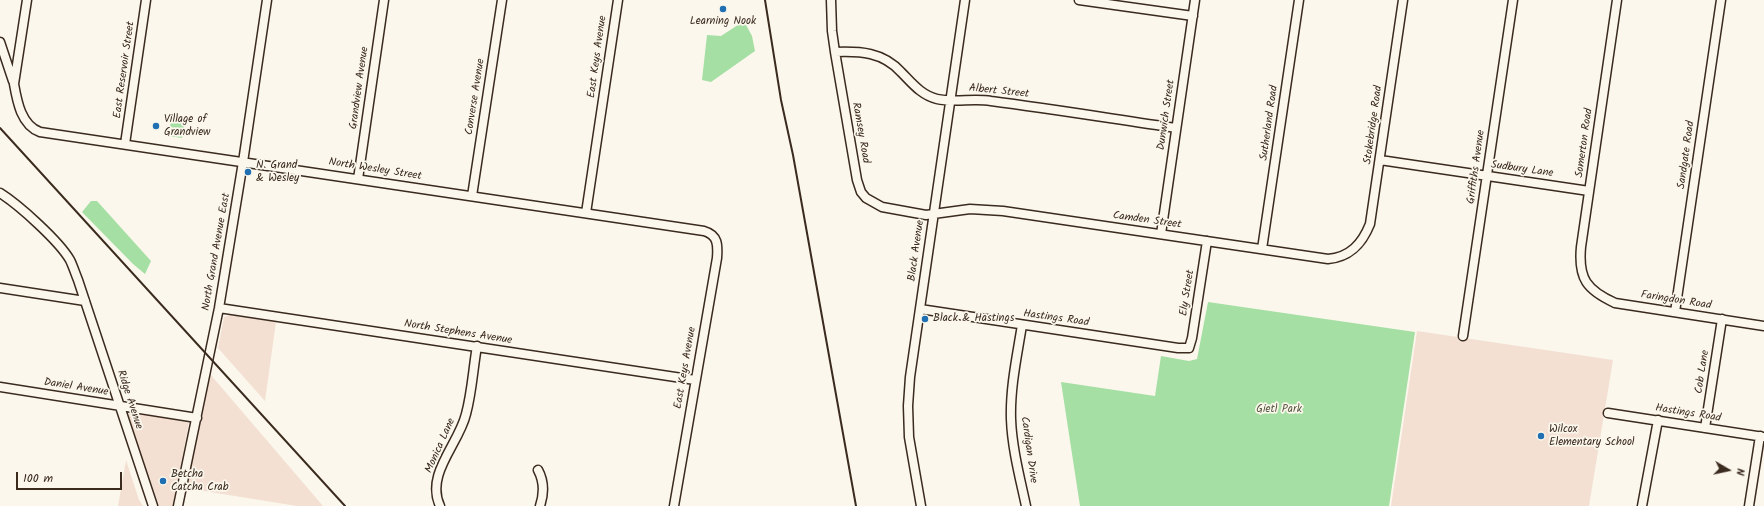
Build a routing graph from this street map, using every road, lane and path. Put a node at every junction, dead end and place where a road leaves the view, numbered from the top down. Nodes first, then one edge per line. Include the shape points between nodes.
1 (27, 0) edge
2 (146, 0) edge
3 (267, 0) edge
4 (384, 0) edge
5 (502, 0) edge
6 (618, 0) edge
7 (832, 0) edge
8 (965, 0) edge
9 (1078, 0) edge
10 (1195, 0) edge
11 (1299, 0) edge
12 (1403, 0) edge
13 (1513, 0) edge
14 (1617, 0) edge
15 (1721, 0) edge
16 (1193, 16) junction
17 (0, 42) edge
18 (835, 52) junction
19 (14, 84) junction
20 (950, 101) junction
21 (1176, 128) junction
22 (125, 144) junction
23 (1380, 160) junction
24 (243, 162) junction
25 (1487, 176) junction
26 (358, 179) junction
27 (1589, 192) junction
28 (0, 193) edge
29 (472, 196) junction
30 (586, 213) junction
31 (933, 214) junction
32 (1161, 234) junction
33 (713, 235) joint
34 (1207, 241) junction
35 (1262, 250) junction
36 (1357, 252) joint
37 (0, 288) edge
38 (1586, 289) joint
39 (85, 301) junction
40 (219, 308) junction
41 (920, 309) junction
42 (1675, 312) junction
43 (1722, 320) junction
44 (1022, 325) junction
45 (1764, 326) edge
46 (1463, 336) dead end
47 (477, 346) junction
48 (1189, 348) joint
49 (695, 380) junction
50 (0, 387) edge
51 (120, 406) junction
52 (1608, 413) dead end
53 (197, 418) junction
54 (1658, 420) junction
55 (1705, 428) junction
56 (1762, 437) edge
57 (538, 470) dead end
58 (153, 506) edge
59 (178, 506) edge
60 (440, 506) edge
61 (540, 506) edge
62 (674, 506) edge
63 (921, 506) edge
64 (1026, 506) edge
65 (1642, 506) edge
66 (1749, 506) edge

1 - 19 street
2 - 22 street, East Reservoir Street
3 - 24 street, North Grand Avenue East
4 - 26 street, Grandview Avenue
5 - 29 street, Converse Avenue
6 - 30 street, East Keys Avenue
7 - 18 street, Ramsey Road
8 - 20 street, Black Avenue
9 - 16 street
10 - 16 street, Dunwich Street
11 - 35 street, Sutherland Road
12 - 23 street, Stokebridge Road
13 - 25 street, Griffiths Avenue
14 - 27 street, Somerton Road
15 - 42 street, Sandgate Road
16 - 21 street, Dunwich Street
17 - 19 street
18 - 20 street, Albert Street via 863,52 881,56 901,71 920,91 935,99
18 - 31 street, Ramsey Road via 861,192 873,204 882,207
19 - 22 street, North Wesley Street via 23,115 32,128 45,133
20 - 21 street, Albert Street via 989,100
20 - 31 street, Black Avenue
21 - 32 street, Dunwich Street
22 - 24 street, North Wesley Street
23 - 25 street, Sudbury Lane
23 - 36 street, Stokebridge Road via 1370,224
24 - 26 street, North Wesley Street
24 - 40 street, North Grand Avenue East
25 - 27 street, Sudbury Lane
25 - 46 street, Griffiths Avenue
26 - 29 street, North Wesley Street
27 - 38 street, Somerton Road via 1580,256
28 - 39 street via 33,220 61,248 69,260
29 - 30 street, North Wesley Street
30 - 33 street, North Wesley Street via 704,230
31 - 32 street, Camden Street via 982,208
31 - 41 street, Black Avenue
32 - 34 street, Camden Street
33 - 49 street, East Keys Avenue via 717,243 717,258
34 - 35 street, Camden Street
34 - 48 street, Ely Street
35 - 36 street, Camden Street via 1328,259
37 - 39 street
38 - 42 street, Faringdon Road via 1615,303
39 - 51 street, Ridge Avenue
40 - 47 street, North Stephens Avenue
40 - 53 street, North Grand Avenue East
41 - 44 street, Hastings Road
41 - 63 street, Black Avenue via 908,406 909,437
42 - 43 street, Faringdon Road
43 - 45 street, Faringdon Road
43 - 55 street, Cob Lane
44 - 48 street, Hastings Road
44 - 64 street, Cardigan Drive via 1011,419
47 - 49 street, North Stephens Avenue
47 - 60 street, Monica Lane via 467,413 438,476 436,494
49 - 62 street, East Keys Avenue
50 - 51 street, Daniel Avenue
51 - 53 street, Daniel Avenue
51 - 58 street, Ridge Avenue
52 - 54 street, Hastings Road
53 - 59 street, North Grand Avenue East
54 - 55 street, Hastings Road
54 - 65 street
55 - 56 street, Hastings Road
56 - 66 street
57 - 61 street via 542,478

